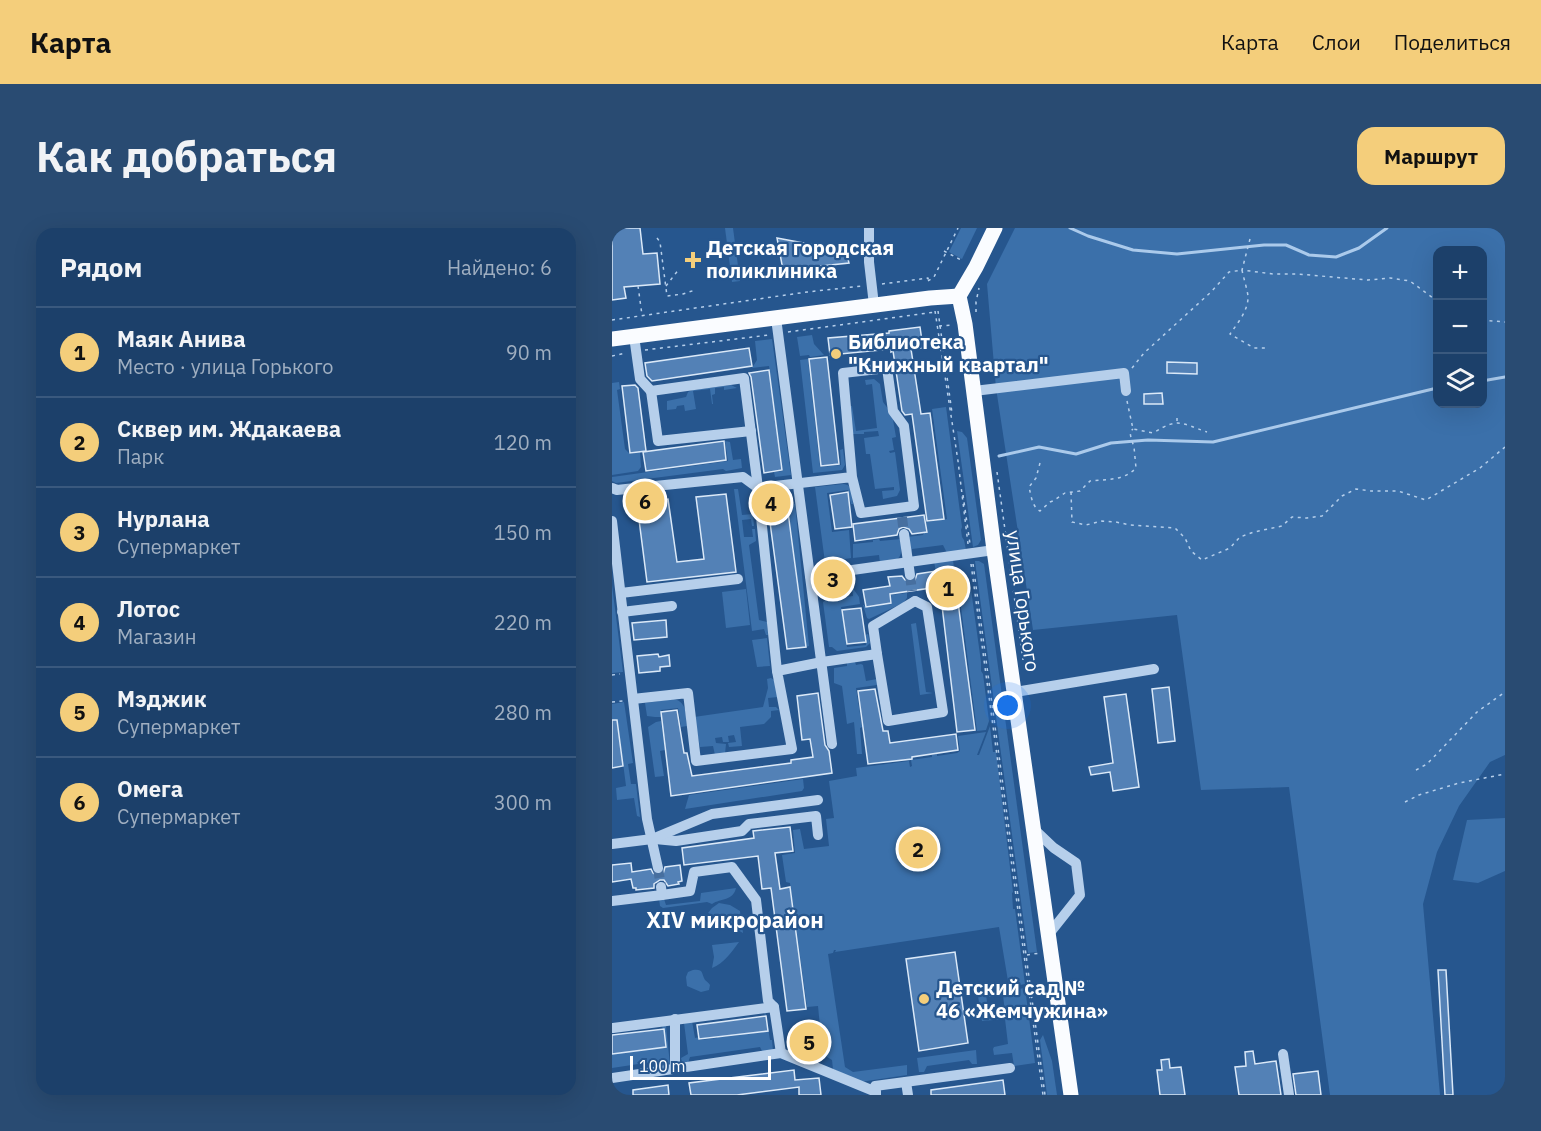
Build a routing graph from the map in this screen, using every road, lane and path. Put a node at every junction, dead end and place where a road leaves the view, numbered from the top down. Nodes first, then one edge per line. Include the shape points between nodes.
1 (869, 228) edge
2 (958, 228) edge
3 (995, 228) edge
4 (657, 238) dead end
5 (1250, 240) dead end
6 (944, 251) dead end
7 (962, 260) dead end
8 (679, 269) dead end
9 (1242, 270) junction
10 (928, 281) junction
11 (983, 281) dead end
12 (871, 285) junction
13 (638, 286) dead end
14 (665, 286) junction
15 (929, 288) dead end
16 (695, 290) dead end
17 (959, 296) junction
18 (1436, 300) edge
19 (874, 305) junction
20 (932, 307) dead end
21 (938, 311) dead end
22 (976, 312) dead end
23 (642, 316) junction
24 (776, 318) junction
25 (612, 320) edge
26 (1487, 320) edge
27 (1505, 322) edge
28 (634, 336) junction
29 (612, 339) edge
30 (1265, 348) dead end
31 (1124, 373) junction
32 (651, 391) junction
33 (974, 391) junction
34 (1126, 391) joint
35 (1177, 414) dead end
36 (1177, 422) junction
37 (1133, 429) junction
38 (751, 431) junction
39 (1207, 432) dead end
40 (1505, 447) edge
41 (1040, 463) dead end
42 (997, 470) dead end
43 (852, 477) junction
44 (797, 483) junction
45 (612, 488) edge
46 (758, 488) junction
47 (1071, 492) junction
48 (612, 521) edge
49 (904, 534) tunnel mouth
50 (994, 550) junction
51 (971, 553) junction
52 (908, 562) junction
53 (910, 575) tunnel mouth
54 (810, 576) junction
55 (738, 579) dead end
56 (621, 593) junction
57 (672, 606) dead end
58 (622, 612) junction
59 (877, 654) junction
60 (822, 662) junction
61 (1024, 667) dead end
62 (1154, 669) dead end
63 (777, 671) junction
64 (624, 673) dead end
65 (612, 675) edge
66 (1015, 692) junction
67 (1505, 692) edge
68 (630, 700) junction
69 (612, 702) edge
70 (832, 744) dead end
71 (1416, 770) dead end
72 (1505, 774) edge
73 (818, 800) dead end
74 (1405, 802) dead end
75 (1034, 829) junction
76 (818, 835) dead end
77 (652, 838) junction
78 (612, 844) edge
79 (658, 868) tunnel mouth
80 (612, 901) edge
81 (1049, 934) junction
82 (774, 1007) junction
83 (675, 1019) junction
84 (612, 1025) edge
85 (781, 1053) junction
86 (1283, 1054) dead end
87 (1010, 1068) dead end
88 (675, 1069) junction
89 (612, 1078) edge
90 (906, 1082) junction
91 (876, 1094) edge
92 (908, 1095) edge
93 (1044, 1095) edge
94 (1071, 1095) edge
95 (1289, 1095) edge

1 - 12 street
2 - 10 path via 934,277
3 - 17 main road
4 - 14 path
5 - 9 path
6 - 7 path
8 - 14 path
9 - 18 path via 1410,281
9 - 30 path via 1249,298 1230,334 1254,348
9 - 31 path via 1229,272
10 - 12 path
10 - 15 path
11 - 22 path via 978,289
12 - 19 street
12 - 23 path
13 - 23 path
14 - 16 path via 666,296
17 - 19 main road
17 - 33 main road, улица Горького
19 - 24 main road
20 - 51 path via 939,327
21 - 51 path
23 - 25 path
24 - 28 main road
24 - 44 street
26 - 27 path
28 - 29 main road
28 - 32 street via 640,379
31 - 33 street
31 - 34 street
32 - 38 street via 658,441
32 - 38 street via 744,378
33 - 50 main road, улица Горького
34 - 37 path
35 - 36 path
36 - 37 path via 1153,433
36 - 39 path
37 - 47 path via 1130,432 1136,468 1113,479 1090,481 1080,491
38 - 46 street
40 - 47 path via 1480,468 1426,500 1398,492 1356,489 1342,496 1322,516 1292,517 1282,526 1240,537 1230,548 1202,560 1175,528 1072,522
41 - 47 path via 1029,487 1036,509 1040,511
42 - 61 path
43 - 43 street via 843,373 887,368 893,411 904,426 914,506 901,513 861,513
43 - 44 street
44 - 46 street
44 - 54 street
45 - 46 street via 743,477
46 - 63 street
48 - 56 street
49 - 52 street
50 - 51 street
50 - 66 main road, улица Горького
51 - 52 street
51 - 93 path
51 - 93 path
52 - 53 street
52 - 54 street
54 - 60 street
55 - 56 street
56 - 58 street
57 - 58 street
58 - 68 street
59 - 59 street via 888,721 942,712 927,607 913,596 873,626
59 - 60 street
60 - 63 street
60 - 70 street
62 - 66 street
63 - 68 street via 792,749 696,761 688,693
64 - 65 path
66 - 75 main road, улица Горького
67 - 71 path via 1477,712 1427,764
68 - 69 path
68 - 77 street
72 - 74 path via 1459,783
73 - 77 street via 712,814
75 - 81 main road, улица Горького
75 - 81 street via 1076,863 1080,895
76 - 77 street via 816,816 749,824 742,831 676,841
77 - 78 street
77 - 79 street
80 - 82 street via 661,891 690,891 694,872 732,867 756,900 768,1001
81 - 94 main road, улица Горького
82 - 83 street
82 - 85 street
83 - 84 street
83 - 88 street
85 - 88 street
85 - 91 street
86 - 95 street
87 - 90 street
88 - 89 street
90 - 91 street via 875,1086
90 - 92 street

